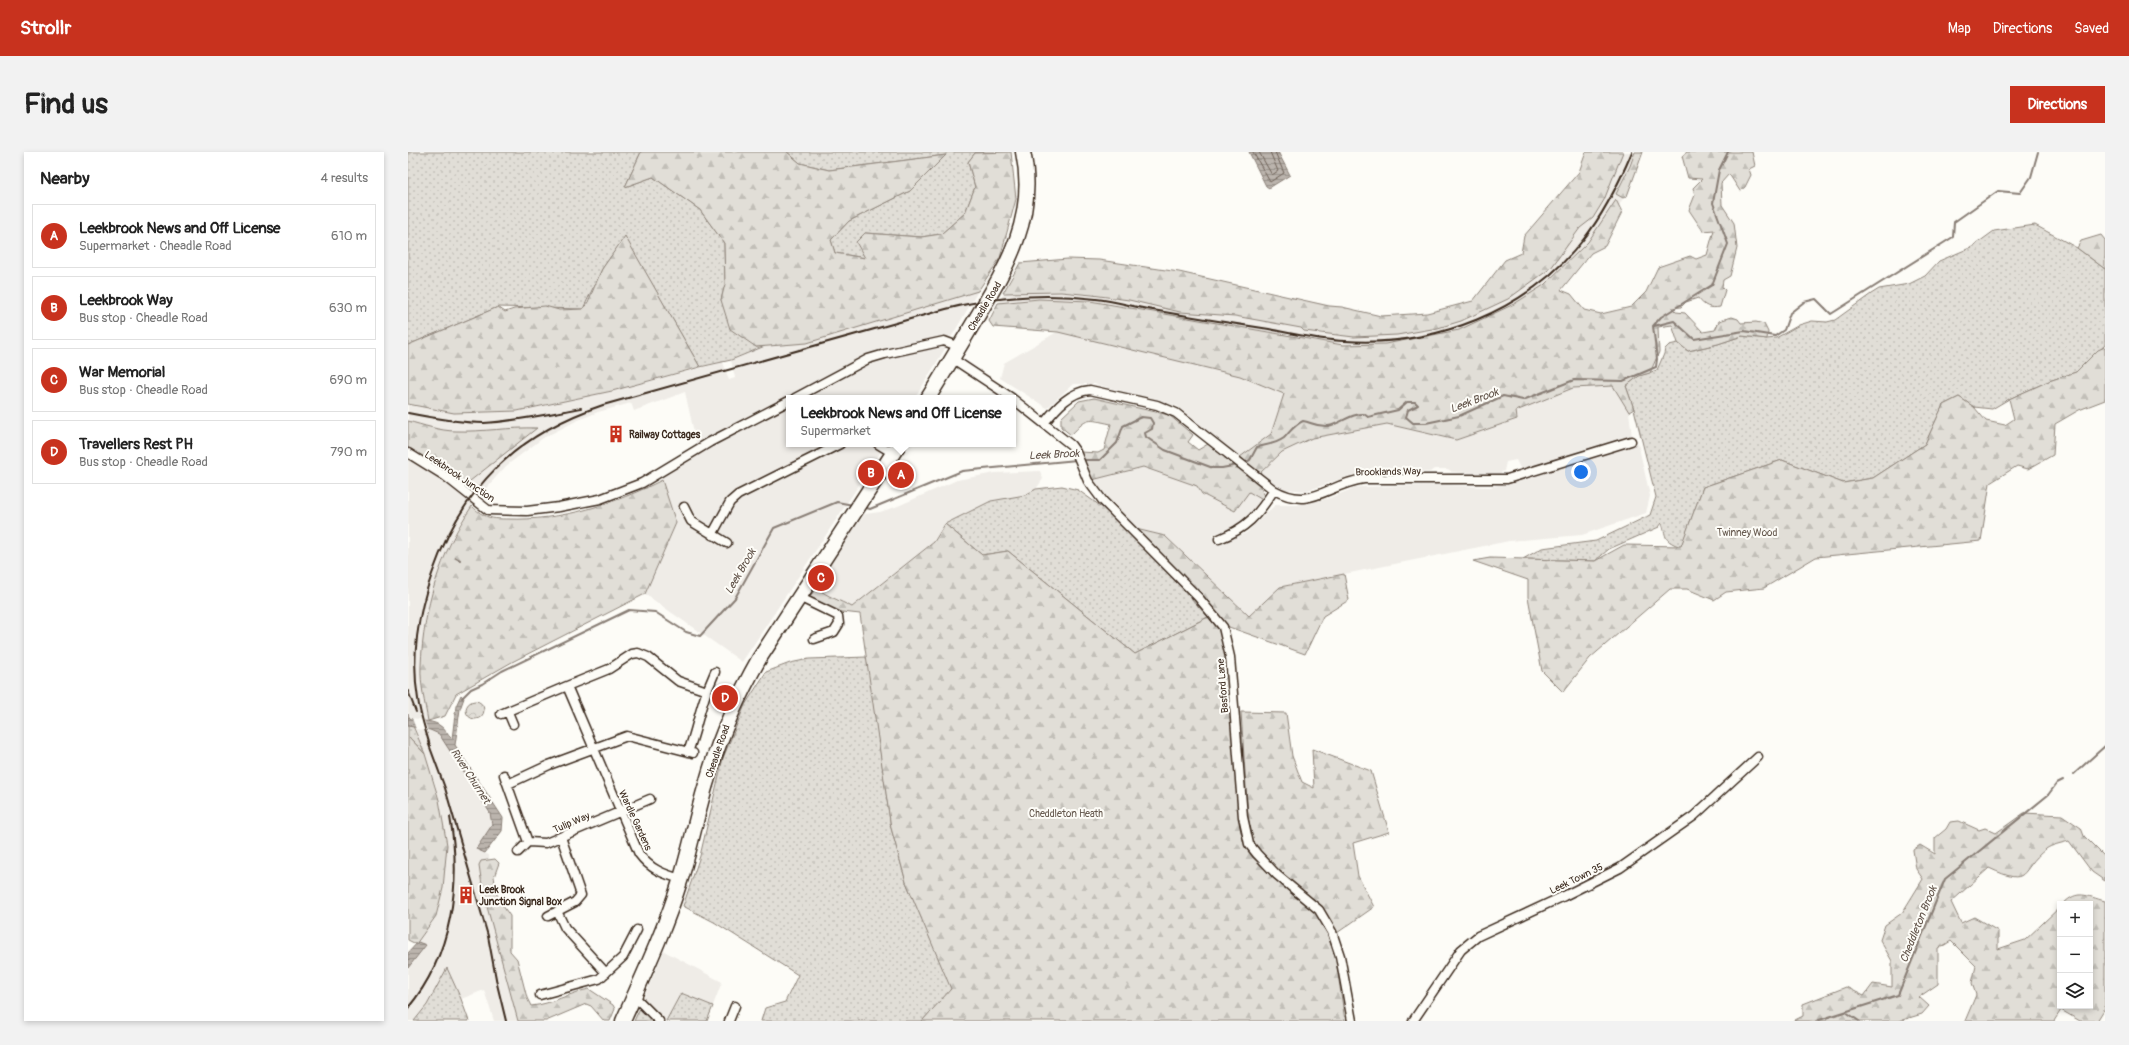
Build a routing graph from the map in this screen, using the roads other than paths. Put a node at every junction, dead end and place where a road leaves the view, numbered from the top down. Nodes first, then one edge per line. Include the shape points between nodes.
1 (1023, 152) edge
2 (956, 353) junction
3 (801, 395) edge
4 (930, 395) edge
5 (1009, 395) edge
6 (1016, 400) edge
7 (786, 404) edge
8 (1045, 422) junction
9 (1630, 441) dead end
10 (834, 447) edge
11 (896, 449) edge
12 (408, 453) edge
13 (1274, 490) junction
14 (684, 507) dead end
15 (712, 535) junction
16 (1219, 539) dead end
17 (727, 543) dead end
18 (799, 597) junction
19 (814, 639) dead end
20 (715, 672) dead end
21 (567, 686) junction
22 (707, 691) junction
23 (513, 724) dead end
24 (594, 750) junction
25 (1758, 757) dead end
26 (504, 775) dead end
27 (508, 784) junction
28 (650, 799) dead end
29 (620, 812) junction
30 (561, 837) junction
31 (528, 842) junction
32 (518, 852) dead end
33 (681, 878) junction
34 (557, 911) junction
35 (548, 916) dead end
36 (637, 930) dead end
37 (606, 973) junction
38 (540, 994) dead end
39 (634, 996) junction
40 (735, 1006) dead end
41 (623, 1021) edge
42 (659, 1021) edge
43 (729, 1021) edge
44 (1352, 1021) edge
45 (1413, 1021) edge

1 - 2 highway, Cheadle Road via 1026,185 1017,243 1009,262
2 - 3 street via 944,341 885,354 868,359
2 - 4 highway, Cheadle Road
2 - 5 street, Basford Lane
6 - 8 street, Basford Lane
7 - 12 street, Leekbrook Junction via 710,442 642,483 600,499 559,507 527,511 488,510 454,483
8 - 13 street, Brooklands Way via 1074,393 1090,390 1168,408
8 - 44 street, Basford Lane via 1071,445 1088,481 1103,501 1198,597 1223,627 1230,657 1243,817 1249,844 1277,875 1319,910 1332,932 1340,956
9 - 13 street, Brooklands Way via 1506,478 1364,479 1350,481 1312,498 1302,499 1285,496
10 - 15 street via 738,495 726,508
11 - 18 highway, Cheadle Road
13 - 16 street via 1248,524
14 - 15 street via 691,521
15 - 17 street
18 - 19 street via 838,616 839,624 834,632
18 - 33 highway, Cheadle Road via 759,659 727,723 707,780
20 - 22 street
21 - 22 street via 609,669 632,654 638,653 648,657 678,681
21 - 23 street via 505,713
21 - 24 street, Wardle Gardens
22 - 24 street via 698,714 691,752 627,736
24 - 27 street via 549,765
24 - 29 street, Wardle Gardens
25 - 45 street, Leek Town 35 via 1694,816 1620,868 1512,919 1470,942 1461,950
26 - 27 street
27 - 31 street
28 - 29 street, Tulip Way
29 - 30 street, Tulip Way
29 - 33 street, Wardle Gardens via 644,861 659,872
30 - 31 street, Tulip Way via 546,843
30 - 34 street via 582,895 575,902
31 - 32 street
33 - 39 highway, Cheadle Road
34 - 35 street
34 - 37 street via 565,928
36 - 37 street via 623,957
37 - 38 street via 595,980
39 - 41 highway, Cheadle Road
39 - 42 street
40 - 43 street

